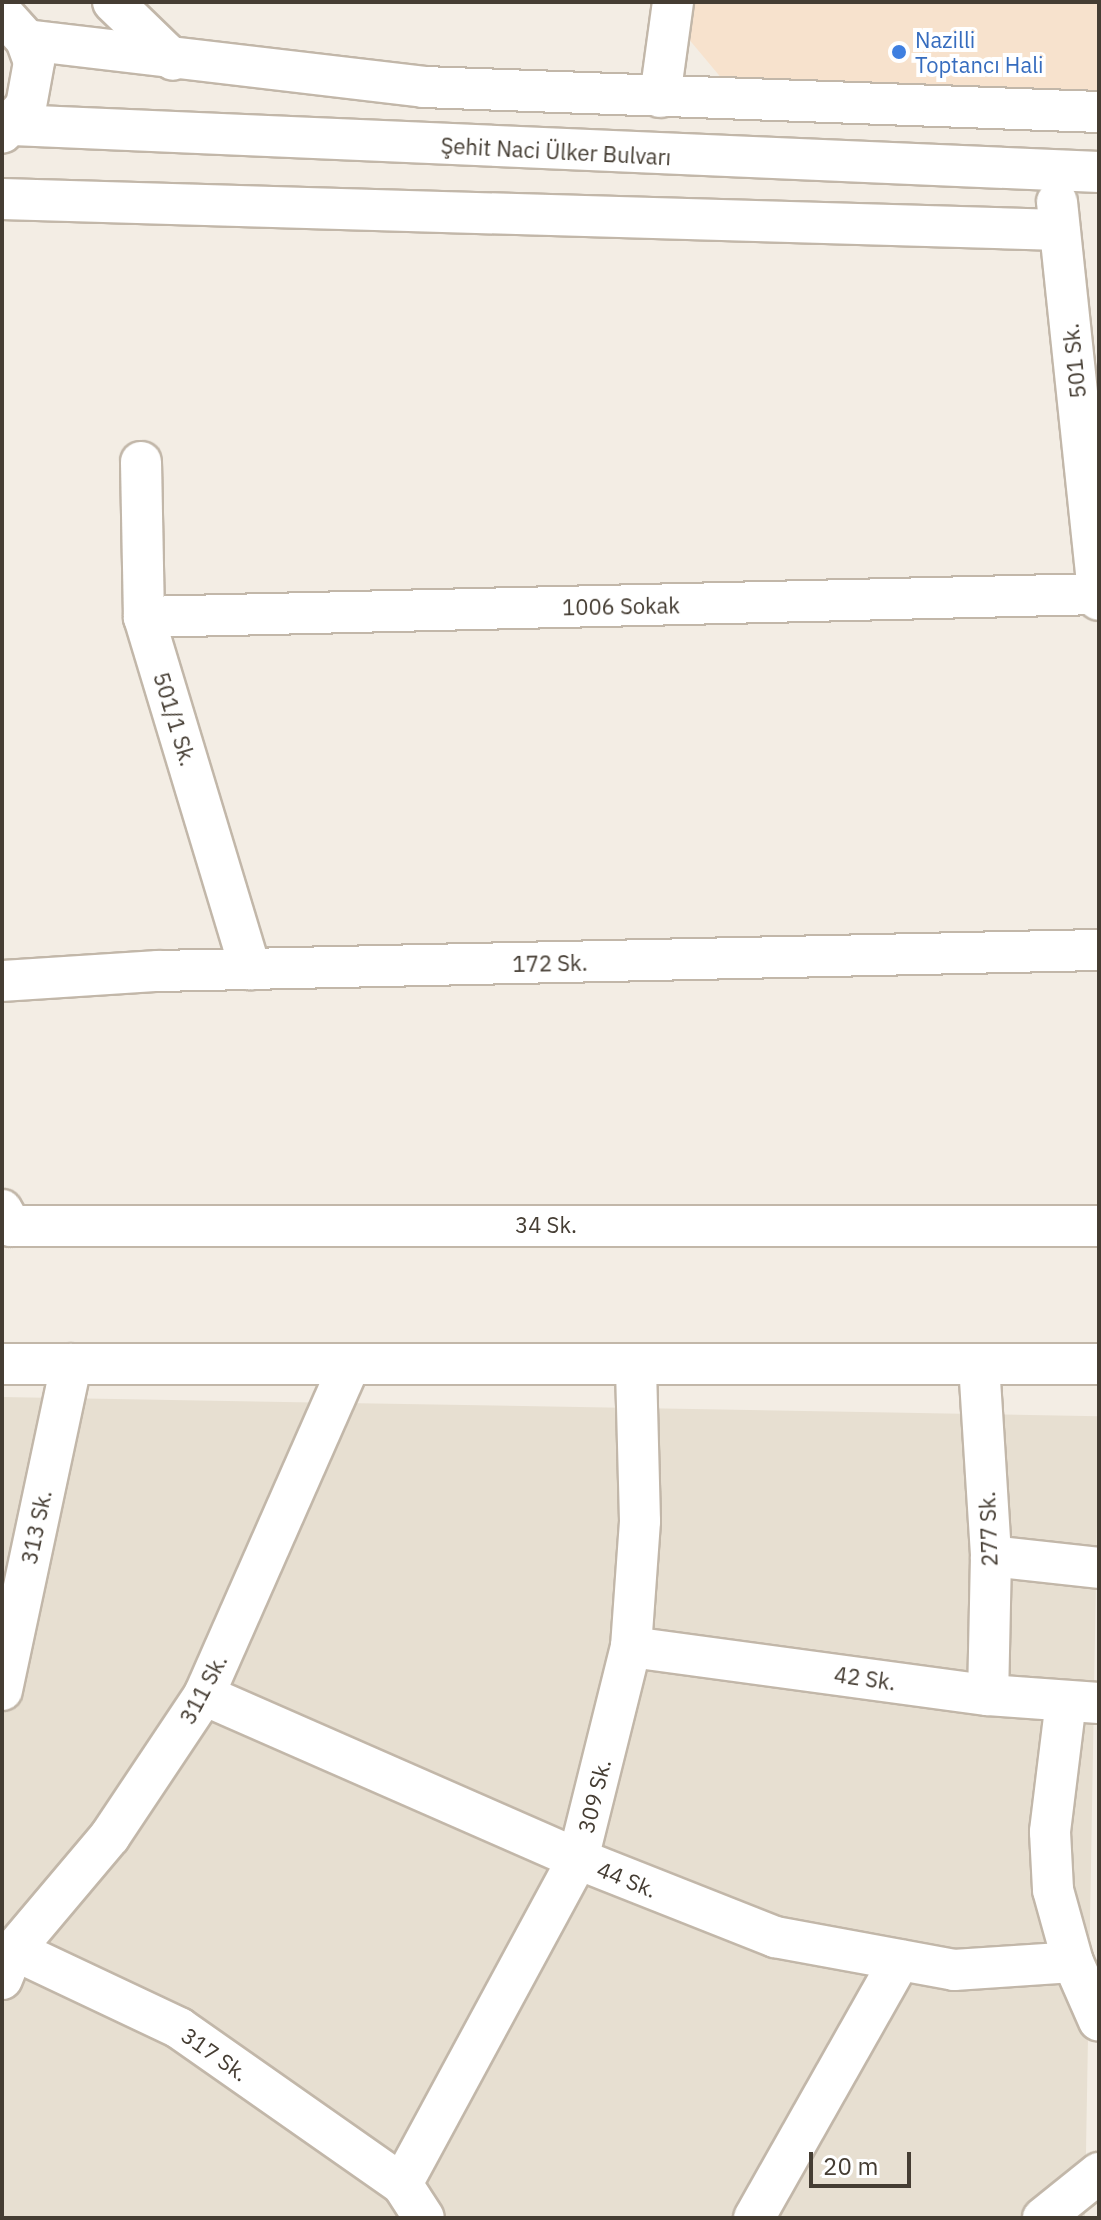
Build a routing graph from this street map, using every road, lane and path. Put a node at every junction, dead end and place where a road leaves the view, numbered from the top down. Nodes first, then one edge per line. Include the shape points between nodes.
1 (113, 2) edge
2 (673, 2) edge
3 (16, 19) edge
4 (173, 60) junction
5 (660, 97) junction
6 (1099, 112) edge
7 (8, 129) edge
8 (1053, 171) junction
9 (1099, 172) edge
10 (2, 199) edge
11 (1060, 230) junction
12 (141, 462) dead end
13 (1099, 597) edge
14 (144, 617) junction
15 (1099, 950) edge
16 (250, 969) junction
17 (2, 981) edge
18 (2, 1210) edge
19 (1099, 1226) edge
20 (2, 1364) edge
21 (71, 1364) junction
22 (979, 1364) junction
23 (1099, 1364) edge
24 (636, 1365) junction
25 (349, 1366) junction
26 (991, 1556) junction
27 (1099, 1568) edge
28 (631, 1647) junction
29 (2, 1690) edge
30 (204, 1695) junction
31 (988, 1695) junction
32 (1082, 1702) edge
33 (578, 1859) junction
34 (900, 1960) junction
35 (1073, 1962) junction
36 (8, 1965) edge
37 (1099, 2021) edge
38 (1099, 2173) edge
39 (402, 2184) junction
40 (424, 2218) edge
41 (754, 2218) edge
42 (1043, 2218) edge

1 - 4 street
2 - 5 street
3 - 4 street
3 - 7 street via 34,84
4 - 5 street via 424,87
5 - 6 street
7 - 8 street, Şehit Naci Ülker Bulvarı
8 - 9 street, Şehit Naci Ülker Bulvarı
8 - 11 street, 501 Sk.
10 - 11 street
11 - 13 street, 501 Sk.
12 - 14 street, 501/1 Sk.
13 - 14 street, 1006 Sokak
14 - 16 street, 501/1 Sk.
15 - 16 street, 172 Sk.
16 - 17 street, 172 Sk.
18 - 19 street, 34 Sk. via 11,1226
20 - 21 street
21 - 25 street
21 - 29 street, 313 Sk.
22 - 23 street
22 - 24 street
22 - 26 street, 277 Sk.
24 - 25 street
24 - 28 street, 309 Sk. via 640,1521
25 - 30 street, 311 Sk.
26 - 27 street
26 - 31 street, 277 Sk.
28 - 31 street, 42 Sk.
28 - 33 street, 309 Sk.
30 - 33 street, 44 Sk.
30 - 36 street, 311 Sk. via 110,1836
31 - 32 street, 42 Sk.
32 - 35 street via 1050,1832 1053,1890
33 - 34 street, 44 Sk. via 775,1937
33 - 39 street, 309 Sk.
34 - 35 street, 44 Sk. via 954,1970
34 - 41 street
35 - 37 street
36 - 39 street, 317 Sk. via 179,2028
38 - 42 street
39 - 40 street

